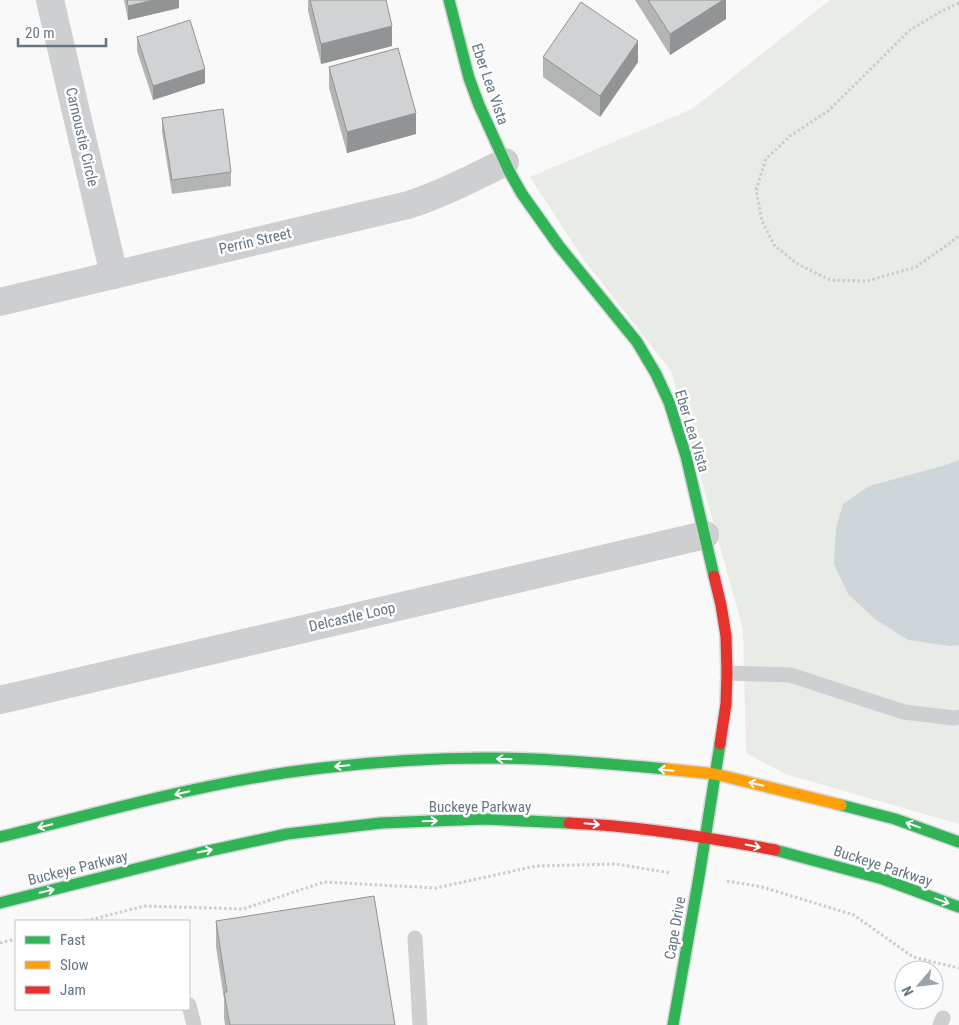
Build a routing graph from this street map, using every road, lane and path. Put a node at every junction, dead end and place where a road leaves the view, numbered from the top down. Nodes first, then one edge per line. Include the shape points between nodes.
1 (50, 0) edge
2 (449, 0) edge
3 (959, 3) edge
4 (504, 162) junction
5 (959, 235) edge
6 (114, 275) junction
7 (0, 302) edge
8 (704, 535) junction
9 (727, 673) junction
10 (0, 700) edge
11 (959, 717) edge
12 (714, 774) junction
13 (705, 836) junction
14 (0, 837) edge
15 (959, 842) edge
16 (699, 877) junction
17 (0, 903) edge
18 (959, 907) edge
19 (90, 920) edge
20 (415, 938) dead end
21 (15, 939) edge
22 (0, 943) edge
23 (959, 968) edge
24 (190, 1009) edge
25 (194, 1025) edge
26 (420, 1025) edge
27 (673, 1025) edge

1 - 6 street, Carnoustie Circle
2 - 4 street, Eber Lea Vista via 469,78
3 - 5 path via 910,30 828,111 790,136 766,160 756,190 762,221 774,245 796,263 830,280 867,281 916,267
4 - 6 street, Perrin Street via 408,206
4 - 8 street, Eber Lea Vista via 535,213 636,342 656,374 678,428
6 - 7 street, Perrin Street
8 - 9 street, Eber Lea Vista via 721,605
8 - 10 street, Delcastle Loop
9 - 11 lane via 790,675 904,712
9 - 12 street, Eber Lea Vista via 726,704
12 - 13 street, Eber Lea Vista
12 -> 14 street via 534,759 470,758 377,763 321,768 189,791
15 -> 12 street via 895,819
13 - 16 street, Cape Drive
17 -> 13 street, Buckeye Parkway via 287,834 381,823 484,819 589,824
13 -> 18 street, Buckeye Parkway via 783,852 883,879
16 - 19 path via 616,864 536,866 436,888 324,882 243,909 144,906
16 - 23 path via 762,887 854,915 913,957
16 - 27 street, Cape Drive
20 - 26 lane
21 - 22 path
24 - 25 lane

